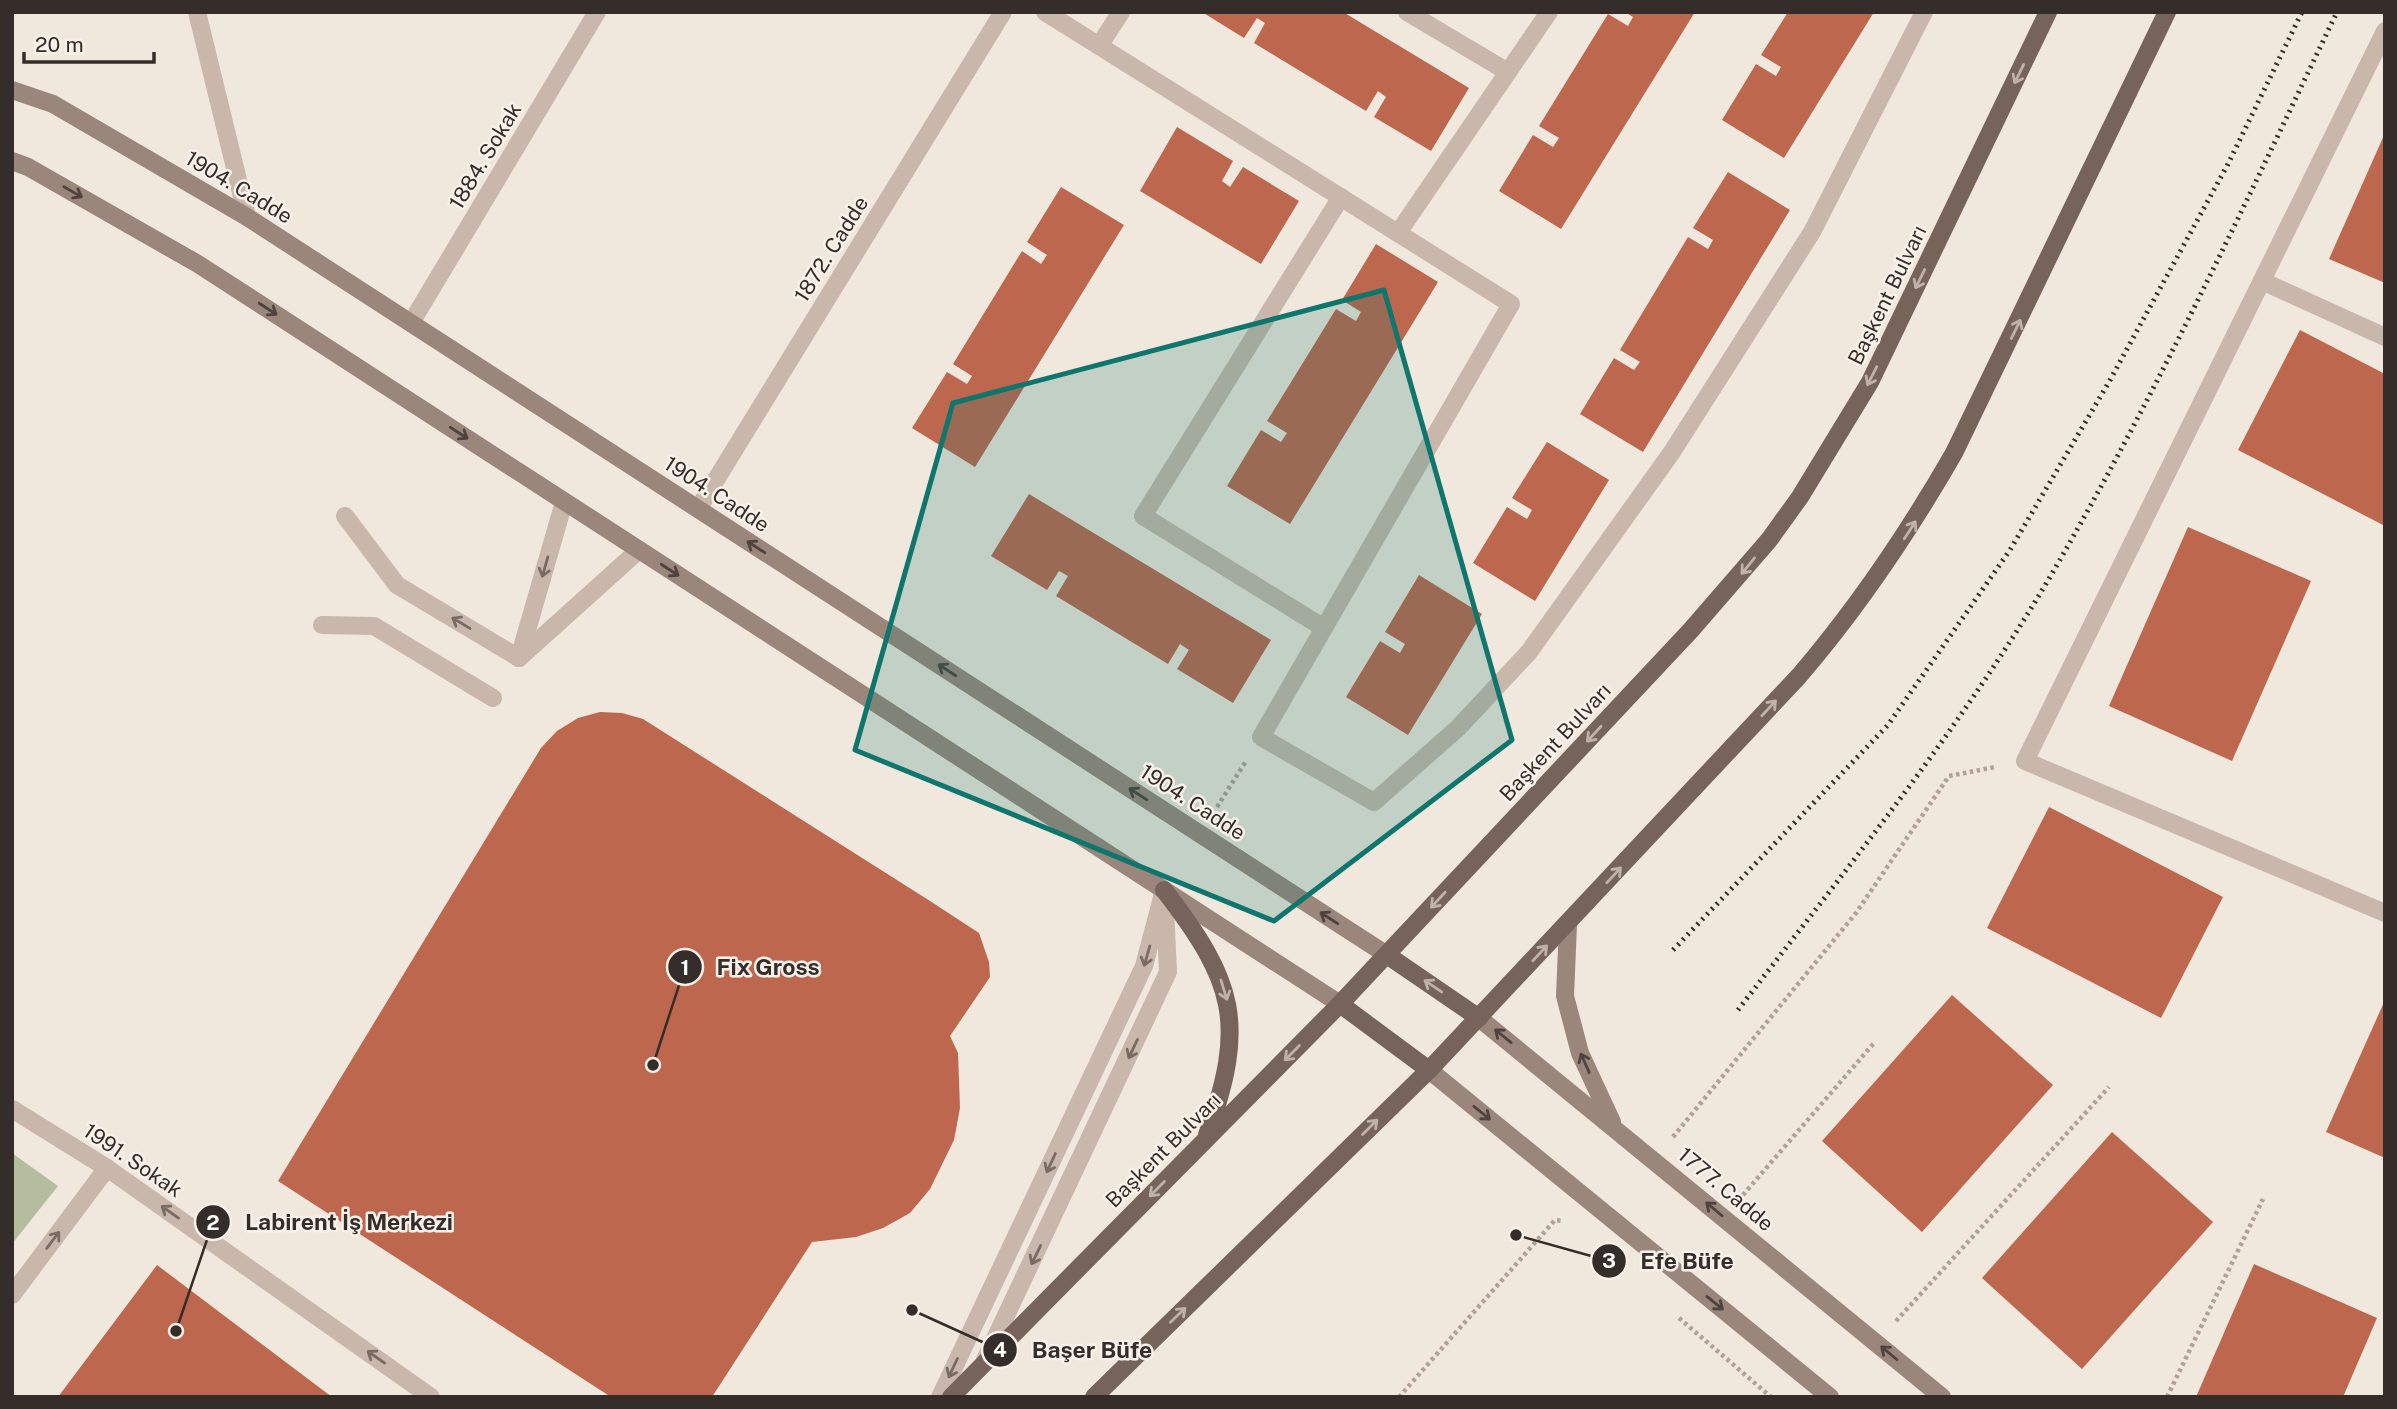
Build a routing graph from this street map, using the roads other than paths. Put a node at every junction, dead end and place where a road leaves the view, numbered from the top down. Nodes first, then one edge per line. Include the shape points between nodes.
1 (197, 12) edge
2 (597, 12) edge
3 (1003, 12) edge
4 (1045, 12) edge
5 (1121, 12) edge
6 (1407, 12) edge
7 (1549, 12) edge
8 (1924, 12) edge
9 (2048, 12) edge
10 (2167, 12) edge
11 (2385, 32) edge
12 (1099, 46) junction
13 (1508, 72) junction
14 (12, 90) edge
15 (12, 161) edge
16 (1341, 197) junction
17 (247, 217) junction
18 (1398, 233) junction
19 (2262, 281) junction
20 (411, 323) junction
21 (2385, 337) edge
22 (564, 502) junction
23 (698, 509) junction
24 (345, 516) dead end
25 (639, 550) junction
26 (322, 625) dead end
27 (1324, 628) junction
28 (519, 658) junction
29 (493, 698) dead end
30 (1164, 890) junction
31 (2385, 913) edge
32 (1568, 925) junction
33 (1387, 954) junction
34 (1340, 1004) junction
35 (1479, 1018) junction
36 (1429, 1070) junction
37 (12, 1109) edge
38 (1613, 1125) junction
39 (1205, 1140) junction
40 (107, 1168) junction
41 (12, 1295) edge
42 (983, 1365) junction
43 (432, 1397) edge
44 (940, 1397) edge
45 (951, 1397) edge
46 (1094, 1397) edge
47 (1830, 1397) edge
48 (1942, 1397) edge

1 - 17 street
2 - 20 street, 1884. Sokak
3 - 23 street, 1872. Cadde
4 - 12 street
5 - 12 street
6 - 13 street
7 - 13 street
8 - 27 street via 1812,232 1672,452 1529,652 1458,729 1374,802 1261,737
9 -> 33 main road, Başkent Bulvarı via 1870,382 1800,497 1733,584
32 -> 10 main road via 1799,676 1877,580 1915,522 1995,372
11 - 19 street
12 - 16 street
13 - 18 street
14 - 17 main road, 1904. Cadde via 53,104
15 -> 22 main road via 198,264
16 - 18 street
16 - 27 street via 1143,516
17 - 20 main road, 1904. Cadde
18 - 27 street via 1511,304
19 - 21 street
19 - 31 street via 2025,761
20 - 23 main road, 1904. Cadde
22 - 25 main road
22 -> 28 street
33 -> 23 main road, 1904. Cadde
28 -> 24 street via 397,585
25 - 28 street
25 -> 30 main road
26 - 29 street via 374,626
30 - 34 main road
30 -> 39 main road via 1202,939 1228,1002 1228,1052 1221,1096
30 -> 42 street via 1168,972
30 -> 44 street via 1144,966
35 -> 32 main road
38 -> 32 main road via 1580,1053 1565,996
33 - 34 main road, Başkent Bulvarı
35 -> 33 main road
34 - 36 main road
34 -> 39 main road, Başkent Bulvarı
35 - 36 main road
38 -> 35 main road, 1777. Cadde
46 -> 36 main road
36 -> 47 main road
37 - 40 street, 1991. Sokak
48 -> 38 main road, 1777. Cadde
39 -> 42 main road, Başkent Bulvarı
41 -> 40 street
43 -> 40 street, 1991. Sokak
42 - 45 main road, Başkent Bulvarı

